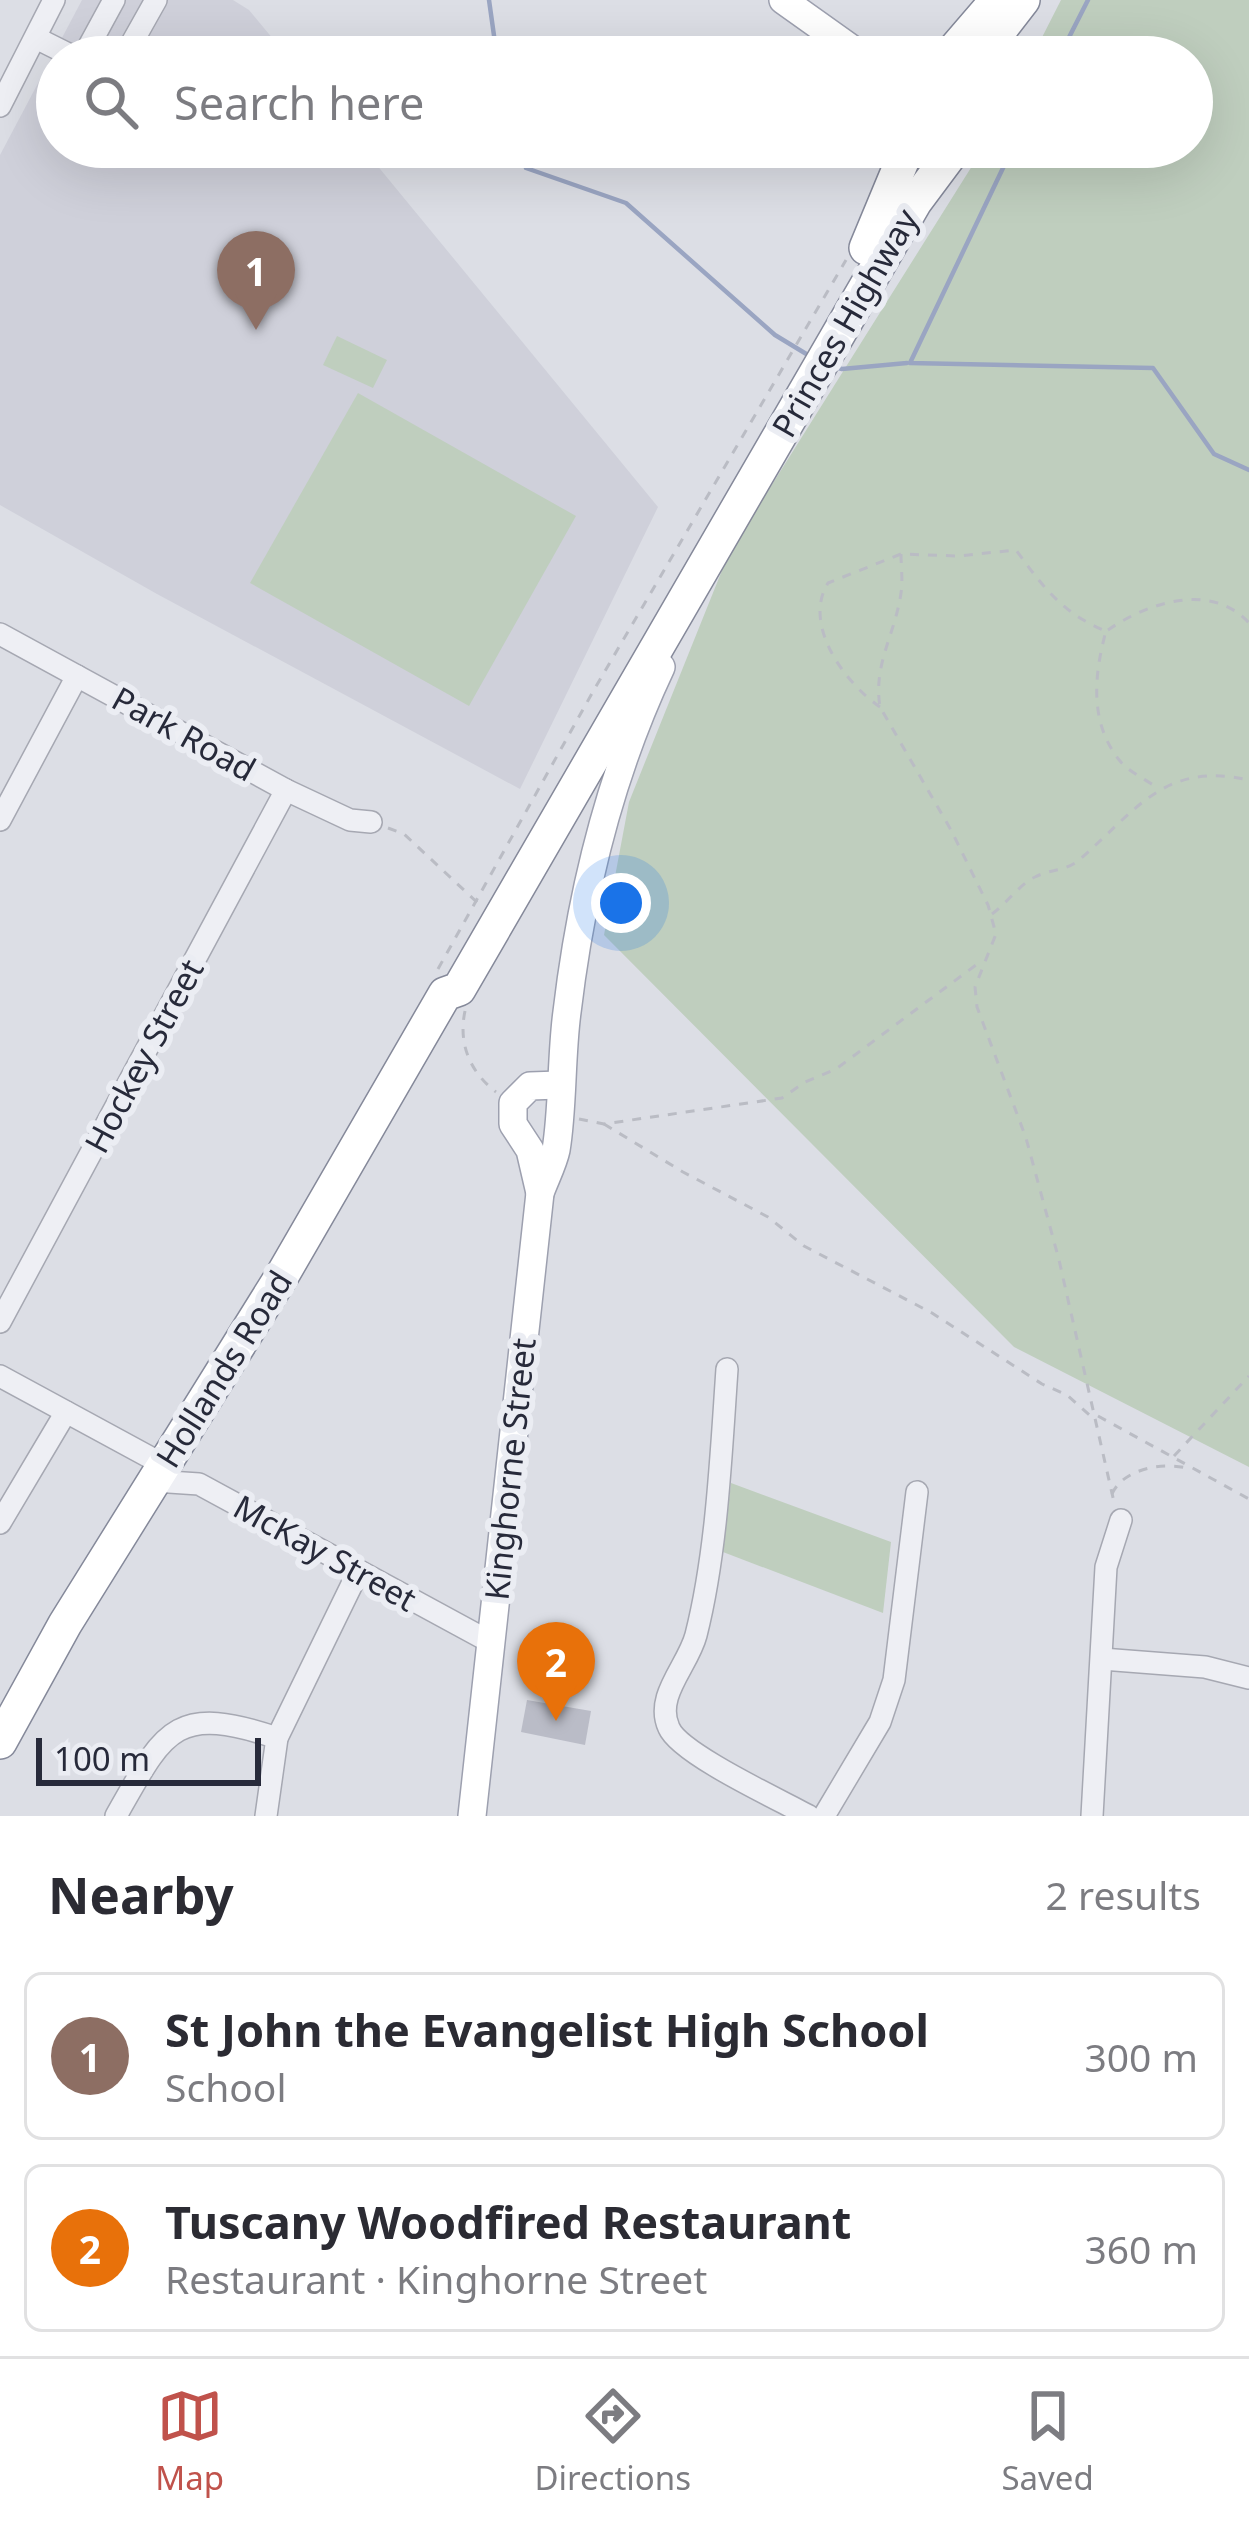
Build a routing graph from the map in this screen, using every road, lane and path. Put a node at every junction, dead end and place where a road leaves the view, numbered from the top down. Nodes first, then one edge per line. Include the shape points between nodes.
1 (54, 0) edge
2 (114, 0) edge
3 (156, 0) edge
4 (783, 0) edge
5 (997, 0) edge
6 (1022, 0) edge
7 (37, 36) edge
8 (91, 36) edge
9 (136, 36) edge
10 (834, 36) edge
11 (966, 36) edge
12 (995, 36) edge
13 (36, 38) edge
14 (0, 106) edge
15 (900, 168) edge
16 (939, 168) edge
17 (826, 325) junction
18 (784, 396) junction
19 (728, 507) junction
20 (901, 554) junction
21 (1249, 622) edge
22 (1106, 631) junction
23 (0, 634) edge
24 (77, 676) junction
25 (880, 707) junction
26 (1249, 780) edge
27 (1160, 789) junction
28 (286, 790) junction
29 (0, 820) edge
30 (371, 822) joint
31 (474, 902) junction
32 (991, 915) junction
33 (984, 959) junction
34 (448, 991) junction
35 (559, 1085) junction
36 (513, 1103) junction
37 (579, 1119) dead end
38 (604, 1124) junction
39 (540, 1193) junction
40 (0, 1322) edge
41 (727, 1369) dead end
42 (0, 1376) edge
43 (1249, 1376) edge
44 (66, 1412) junction
45 (1095, 1414) junction
46 (1096, 1421) junction
47 (1173, 1457) junction
48 (1194, 1469) junction
49 (159, 1473) junction
50 (917, 1492) dead end
51 (1111, 1496) junction
52 (1249, 1499) edge
53 (1121, 1520) joint
54 (0, 1523) edge
55 (358, 1573) junction
56 (492, 1643) junction
57 (1102, 1659) junction
58 (1249, 1678) edge
59 (277, 1738) junction
60 (0, 1742) edge
61 (116, 1816) edge
62 (266, 1816) edge
63 (472, 1816) edge
64 (808, 1816) edge
65 (824, 1816) edge
66 (1092, 1816) edge

1 - 7 street
2 - 8 street
3 - 9 street
4 - 10 main road
5 - 11 highway
6 - 12 highway
13 - 14 street
15 - 17 highway, Princes Highway
16 - 17 highway, Princes Highway
17 - 18 highway, Princes Highway
17 - 18 path
18 - 19 highway, Princes Highway
18 - 31 path
19 - 34 highway, Hollands Road via 459,989
19 - 35 main road, Kinghorne Street via 740,526 661,667 616,780 575,952
20 - 22 path via 1016,550 1076,619
20 - 25 path via 901,595 876,685
20 - 25 path via 828,583 818,612 841,668
21 - 22 path via 1238,611 1184,598
22 - 27 path via 1095,672 1101,728 1122,763
23 - 24 street, Park Road
24 - 28 street, Park Road
24 - 29 street
25 - 32 path
26 - 27 path via 1198,775
27 - 32 path via 1075,865 1033,878
28 - 30 street, Park Road
28 - 40 street, Hockey Street
30 - 31 path via 404,834
31 - 34 path
32 - 33 path via 996,934
33 - 38 path via 836,1069 782,1098
33 - 45 path via 977,1007 1026,1138
34 - 36 path via 472,1066
34 - 49 highway, Hollands Road
35 - 36 main road via 530,1086
35 - 39 main road, Kinghorne Street via 556,1151
36 - 39 main road, Kinghorne Street via 513,1124 530,1150
37 - 38 path
38 - 46 path via 932,1313
39 - 56 main road, Kinghorne Street
41 - 64 street via 704,1599 664,1707 668,1727 693,1752
42 - 44 street, McKay Street
43 - 47 path
44 - 49 street, McKay Street
44 - 54 street
45 - 46 path
45 - 47 path
46 - 51 path
47 - 48 path
48 - 51 path via 1131,1474
48 - 52 path
49 - 55 street, McKay Street via 199,1484
49 - 60 highway, Hollands Road
50 - 65 street via 894,1680 880,1722
51 - 53 path
53 - 57 street via 1106,1568
55 - 56 street, McKay Street
55 - 59 street
56 - 63 main road, Kinghorne Street
57 - 58 street
57 - 66 street
59 - 61 street via 218,1722 189,1724 149,1756
59 - 62 street

